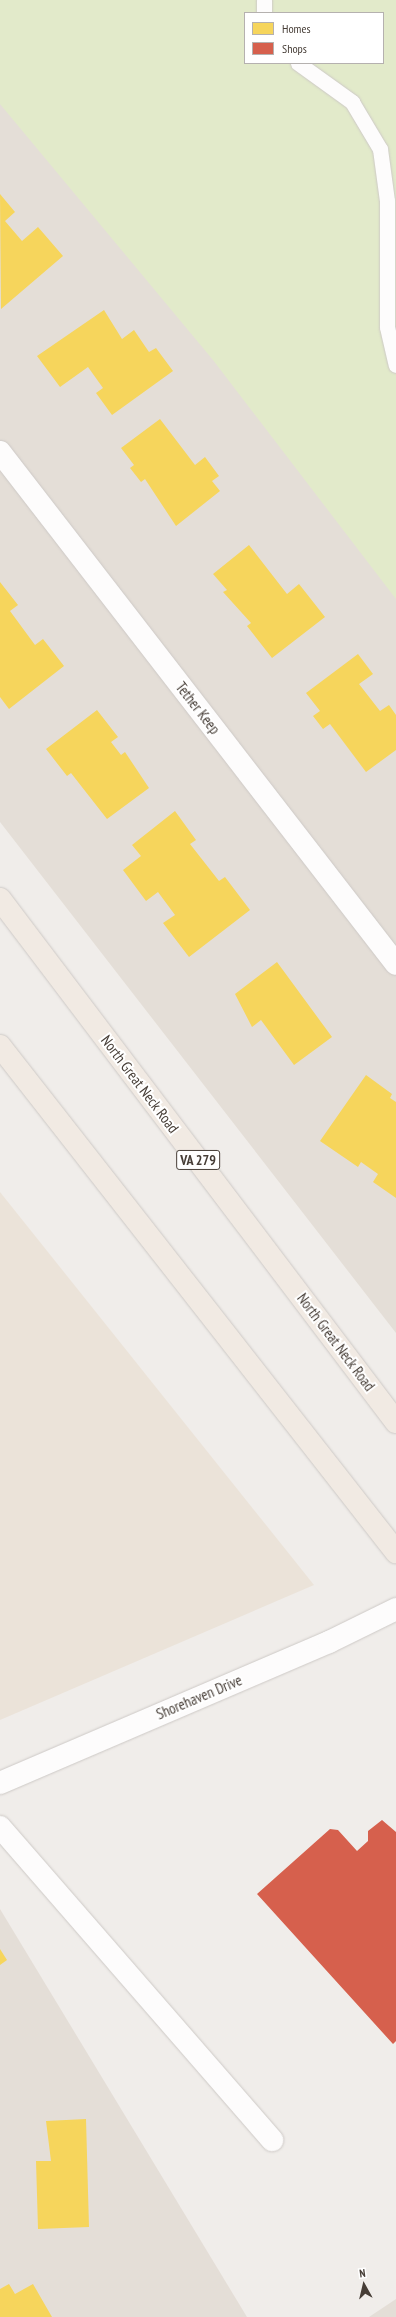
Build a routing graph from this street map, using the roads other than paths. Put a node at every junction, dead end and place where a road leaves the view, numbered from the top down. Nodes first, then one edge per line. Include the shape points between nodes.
1 (264, 0) edge
2 (264, 12) edge
3 (299, 64) edge
4 (396, 365) edge
5 (0, 452) edge
6 (0, 899) edge
7 (396, 964) edge
8 (0, 1046) edge
9 (396, 1422) edge
10 (396, 1552) edge
11 (396, 1609) edge
12 (0, 1783) edge
13 (0, 1827) edge
14 (272, 2140) dead end

1 - 2 lane
3 - 4 lane via 352,102 380,149 387,201 387,327
5 - 7 street, Tether Keep
6 - 9 main road, North Great Neck Road / VA 279
8 - 10 main road
11 - 12 street, Shorehaven Drive via 329,1642
13 - 14 street

